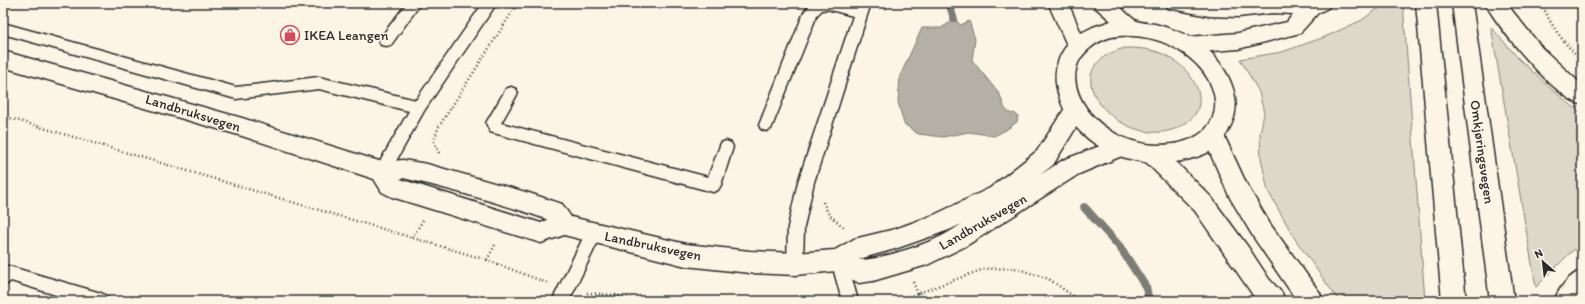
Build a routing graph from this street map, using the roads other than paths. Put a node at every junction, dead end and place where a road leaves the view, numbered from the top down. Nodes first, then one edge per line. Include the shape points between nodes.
1 (414, 3) edge
2 (490, 3) edge
3 (1058, 3) edge
4 (1103, 3) edge
5 (1175, 3) edge
6 (1426, 3) edge
7 (1462, 3) edge
8 (1496, 3) edge
9 (1316, 6) edge
10 (862, 8) edge
11 (3, 28) edge
12 (1132, 28) junction
13 (386, 41) dead end
14 (1188, 45) junction
15 (1077, 46) junction
16 (3, 59) edge
17 (511, 93) dead end
18 (1582, 97) edge
19 (419, 106) junction
20 (1075, 111) junction
21 (766, 125) dead end
22 (1214, 137) junction
23 (726, 147) dead end
24 (1121, 147) junction
25 (1153, 154) junction
26 (382, 172) junction
27 (594, 233) junction
28 (839, 260) junction
29 (795, 264) junction
30 (3, 279) edge
31 (1582, 281) edge
32 (562, 296) edge
33 (1265, 296) edge
34 (101, 301) edge
35 (850, 301) edge
36 (1311, 301) edge
37 (1454, 301) edge
38 (1502, 301) edge
39 (1566, 301) edge

1 - 13 lane
2 - 19 lane
3 - 15 main road
4 - 12 main road
5 - 9 main road via 1209,9 1238,10 1273,6
6 - 37 main road
7 - 38 main road, Omkjøringsvegen
8 - 18 main road via 1509,24 1550,71
9 - 14 main road via 1293,28 1238,41
10 - 21 lane via 827,4 818,5 812,12
10 - 29 lane via 806,182 796,227
11 - 19 lane via 236,93 319,83
12 - 14 main road via 1152,30
12 - 15 main road via 1104,31 1092,35
14 - 22 main road via 1207,61 1220,80 1226,100 1224,120
15 - 20 main road via 1069,57 1064,83
16 - 26 main road, Landbruksvegen via 219,121
17 - 23 lane via 493,123 495,128 713,185
19 - 26 lane
20 - 24 main road via 1092,129
20 - 28 main road, Landbruksvegen via 1045,158 998,195 940,223 854,250
22 - 25 main road via 1198,148 1177,154
22 - 36 main road via 1242,197 1262,231
24 - 25 main road
24 - 28 main road, Landbruksvegen via 1071,167 958,239 927,254 859,272
25 - 33 main road via 1203,204 1240,255
26 - 27 main road, Landbruksvegen via 390,185 400,190 541,232 564,225
27 - 29 main road, Landbruksvegen via 686,255
27 - 32 lane
28 - 29 main road, Landbruksvegen
28 - 35 lane
30 - 34 lane via 8,273
31 - 39 main road

